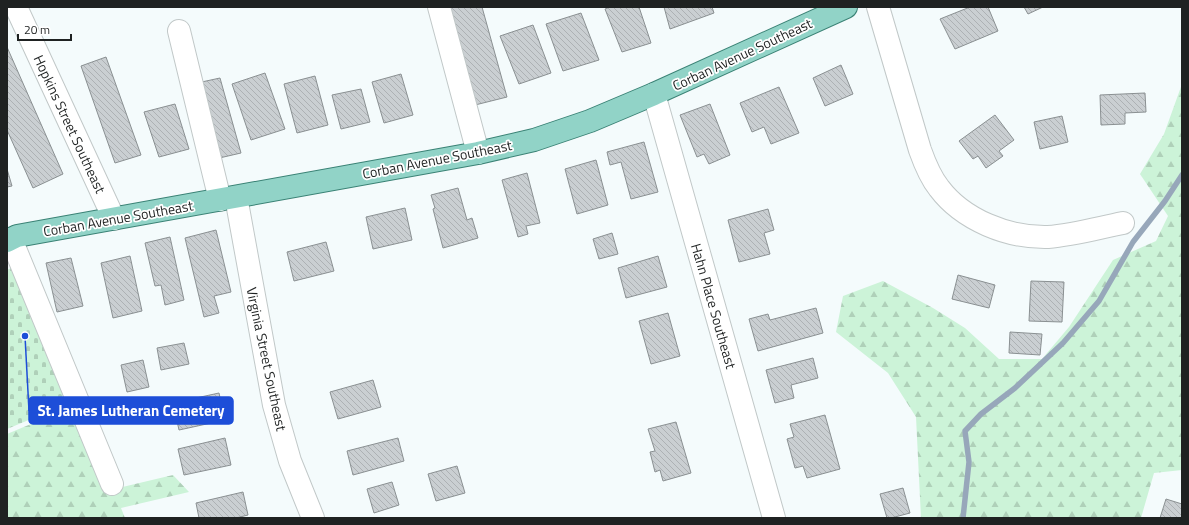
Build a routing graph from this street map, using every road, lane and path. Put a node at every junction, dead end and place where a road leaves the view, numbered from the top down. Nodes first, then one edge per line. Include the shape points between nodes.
1 (16, 7) edge
2 (439, 7) edge
3 (846, 7) edge
4 (878, 7) edge
5 (179, 31) dead end
6 (654, 94) junction
7 (478, 153) junction
8 (228, 198) junction
9 (114, 219) junction
10 (1123, 223) dead end
11 (9, 240) edge
12 (112, 484) dead end
13 (313, 518) edge
14 (774, 518) edge

1 - 9 street, Hopkins Street Southeast
2 - 7 street
3 - 6 main road, Corban Avenue Southeast
4 - 10 street via 928,171 956,206 1000,231 1027,236 1074,234
5 - 8 street, Virginia Street Southeast
6 - 7 main road, Corban Avenue Southeast via 590,121 534,140
6 - 14 street, Hahn Place Southeast
7 - 8 main road, Corban Avenue Southeast
8 - 9 main road, Corban Avenue Southeast
8 - 13 street, Virginia Street Southeast via 274,405 290,461
9 - 11 main road, Corban Avenue Southeast via 17,236
11 - 12 street

